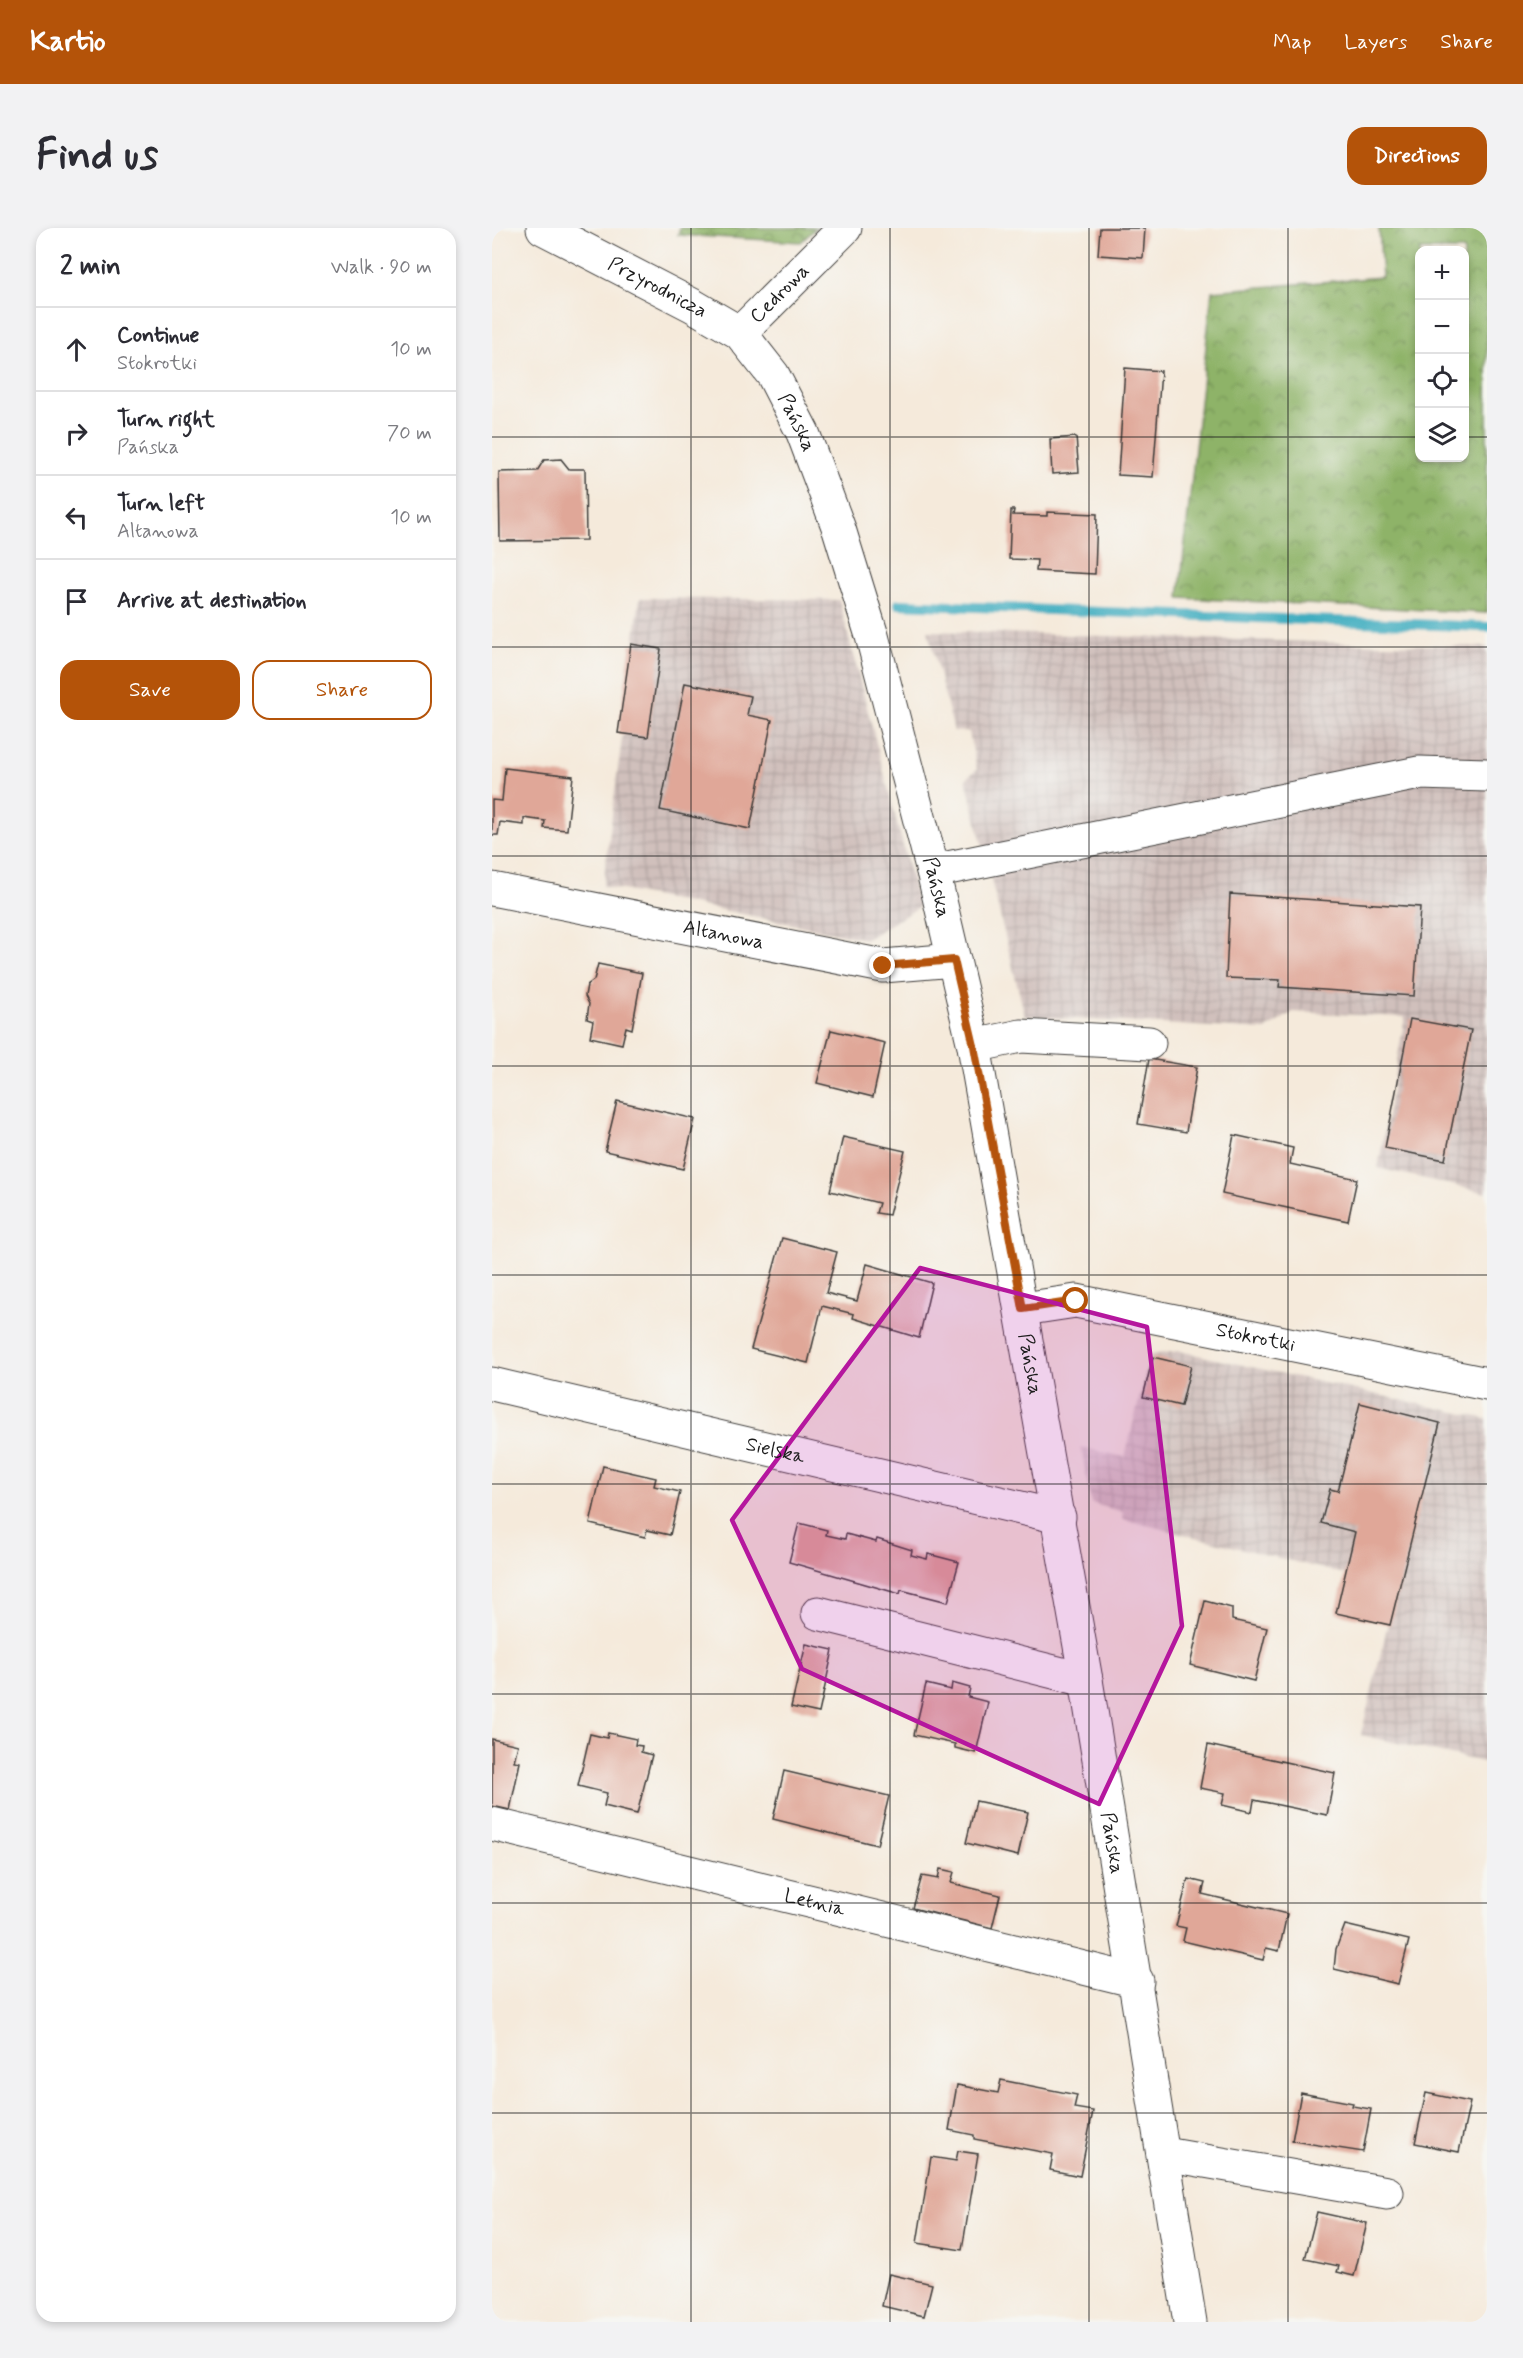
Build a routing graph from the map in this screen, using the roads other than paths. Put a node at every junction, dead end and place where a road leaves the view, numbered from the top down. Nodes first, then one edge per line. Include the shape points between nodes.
1 (543, 228) edge
2 (844, 228) edge
3 (740, 333) junction
4 (1487, 775) edge
5 (933, 871) junction
6 (492, 889) edge
7 (954, 960) junction
8 (1149, 1043) dead end
9 (974, 1046) junction
10 (1023, 1309) junction
11 (492, 1384) edge
12 (1487, 1384) edge
13 (1059, 1517) junction
14 (818, 1613) dead end
15 (1086, 1680) junction
16 (492, 1824) edge
17 (1137, 1981) junction
18 (1165, 2154) junction
19 (1387, 2193) dead end
20 (1190, 2322) edge

1 - 3 street, Przyrodnicza
2 - 3 street, Cedrowa
3 - 5 street, Pańska via 773,375 803,433 839,529 872,636
4 - 5 street via 1419,773
5 - 7 street, Pańska
6 - 7 street, Altanowa via 883,966
7 - 9 street, Pańska
8 - 9 street via 1021,1036
9 - 10 street, Pańska
10 - 12 street, Stokrotki via 1076,1301
10 - 13 street, Pańska
11 - 13 street, Sielska
13 - 15 street, Pańska
14 - 15 street
15 - 17 street, Pańska
16 - 17 street, Letnia
17 - 18 street, Pańska
18 - 19 street
18 - 20 street, Pańska

